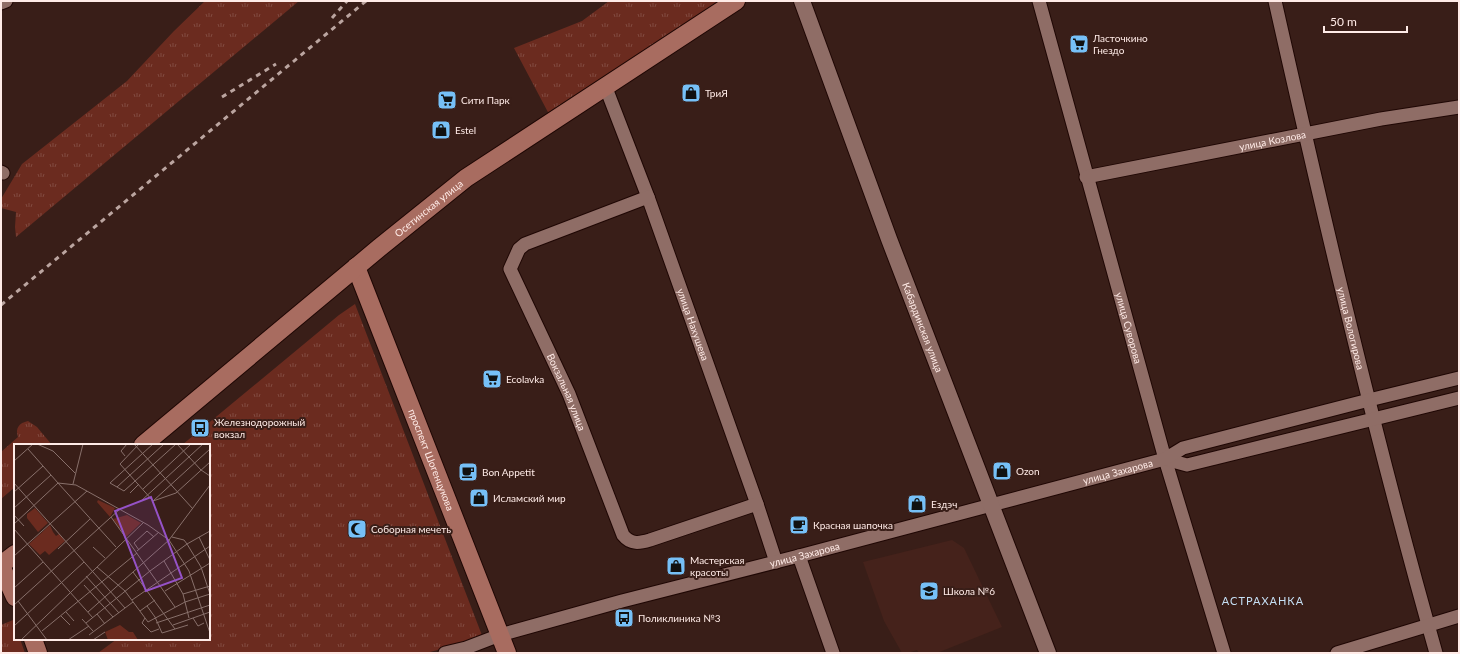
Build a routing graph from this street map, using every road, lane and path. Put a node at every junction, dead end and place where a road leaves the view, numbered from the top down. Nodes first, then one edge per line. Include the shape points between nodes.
1 (6, 1) edge
2 (736, 1) edge
3 (802, 1) edge
4 (1038, 1) edge
5 (1275, 1) edge
6 (1, 3) edge
7 (606, 88) junction
8 (1459, 107) edge
9 (1305, 135) junction
10 (1086, 177) junction
11 (648, 197) junction
12 (356, 267) junction
13 (1459, 378) edge
14 (1459, 398) edge
15 (1369, 400) junction
16 (1374, 418) junction
17 (144, 444) edge
18 (1165, 459) junction
19 (757, 504) junction
20 (991, 505) junction
21 (14, 555) edge
22 (799, 556) junction
23 (776, 562) junction
24 (1, 566) edge
25 (14, 595) edge
26 (1459, 616) edge
27 (1428, 626) junction
28 (500, 635) junction
29 (33, 640) edge
30 (38, 653) edge
31 (446, 653) edge
32 (507, 653) edge
33 (833, 653) edge
34 (1048, 653) edge
35 (1224, 653) edge
36 (1337, 653) edge
37 (1436, 653) edge

1 - 6 street
2 - 7 main road, Осетинская улица
3 - 20 street, Кабардинская улица via 889,239
4 - 10 street, улица Суворова
5 - 9 street, улица Вологирова
7 - 11 street, улица Нахушева
7 - 12 main road, Осетинская улица via 466,178
8 - 9 street, улица Козлова via 1381,119
9 - 10 street, улица Козлова
9 - 15 street, улица Вологирова
10 - 18 street, улица Суворова
11 - 19 street, улица Нахушева
11 - 19 street, Вокзальная улица via 525,244 519,249 510,269 568,394 623,535 627,539 638,543 650,540
12 - 17 main road, Осетинская улица
12 - 28 main road, проспект Шогенцукова
13 - 15 street, улица Захарова
14 - 16 street, улица Захарова
15 - 16 street, улица Вологирова
15 - 18 street, улица Захарова via 1183,448
16 - 18 street, улица Захарова via 1187,465
16 - 27 street, улица Вологирова
18 - 20 street, улица Захарова
18 - 35 street, улица Суворова
19 - 23 street, улица Нахушева
20 - 22 street, улица Захарова
20 - 34 street, Кабардинская улица
21 - 24 main road
22 - 23 street, улица Захарова
22 - 33 street
23 - 28 street, улица Захарова
24 - 25 main road
26 - 27 street
27 - 36 street
27 - 37 street, улица Вологирова
28 - 31 street, улица Захарова
28 - 32 main road, проспект Шогенцукова
29 - 30 main road

